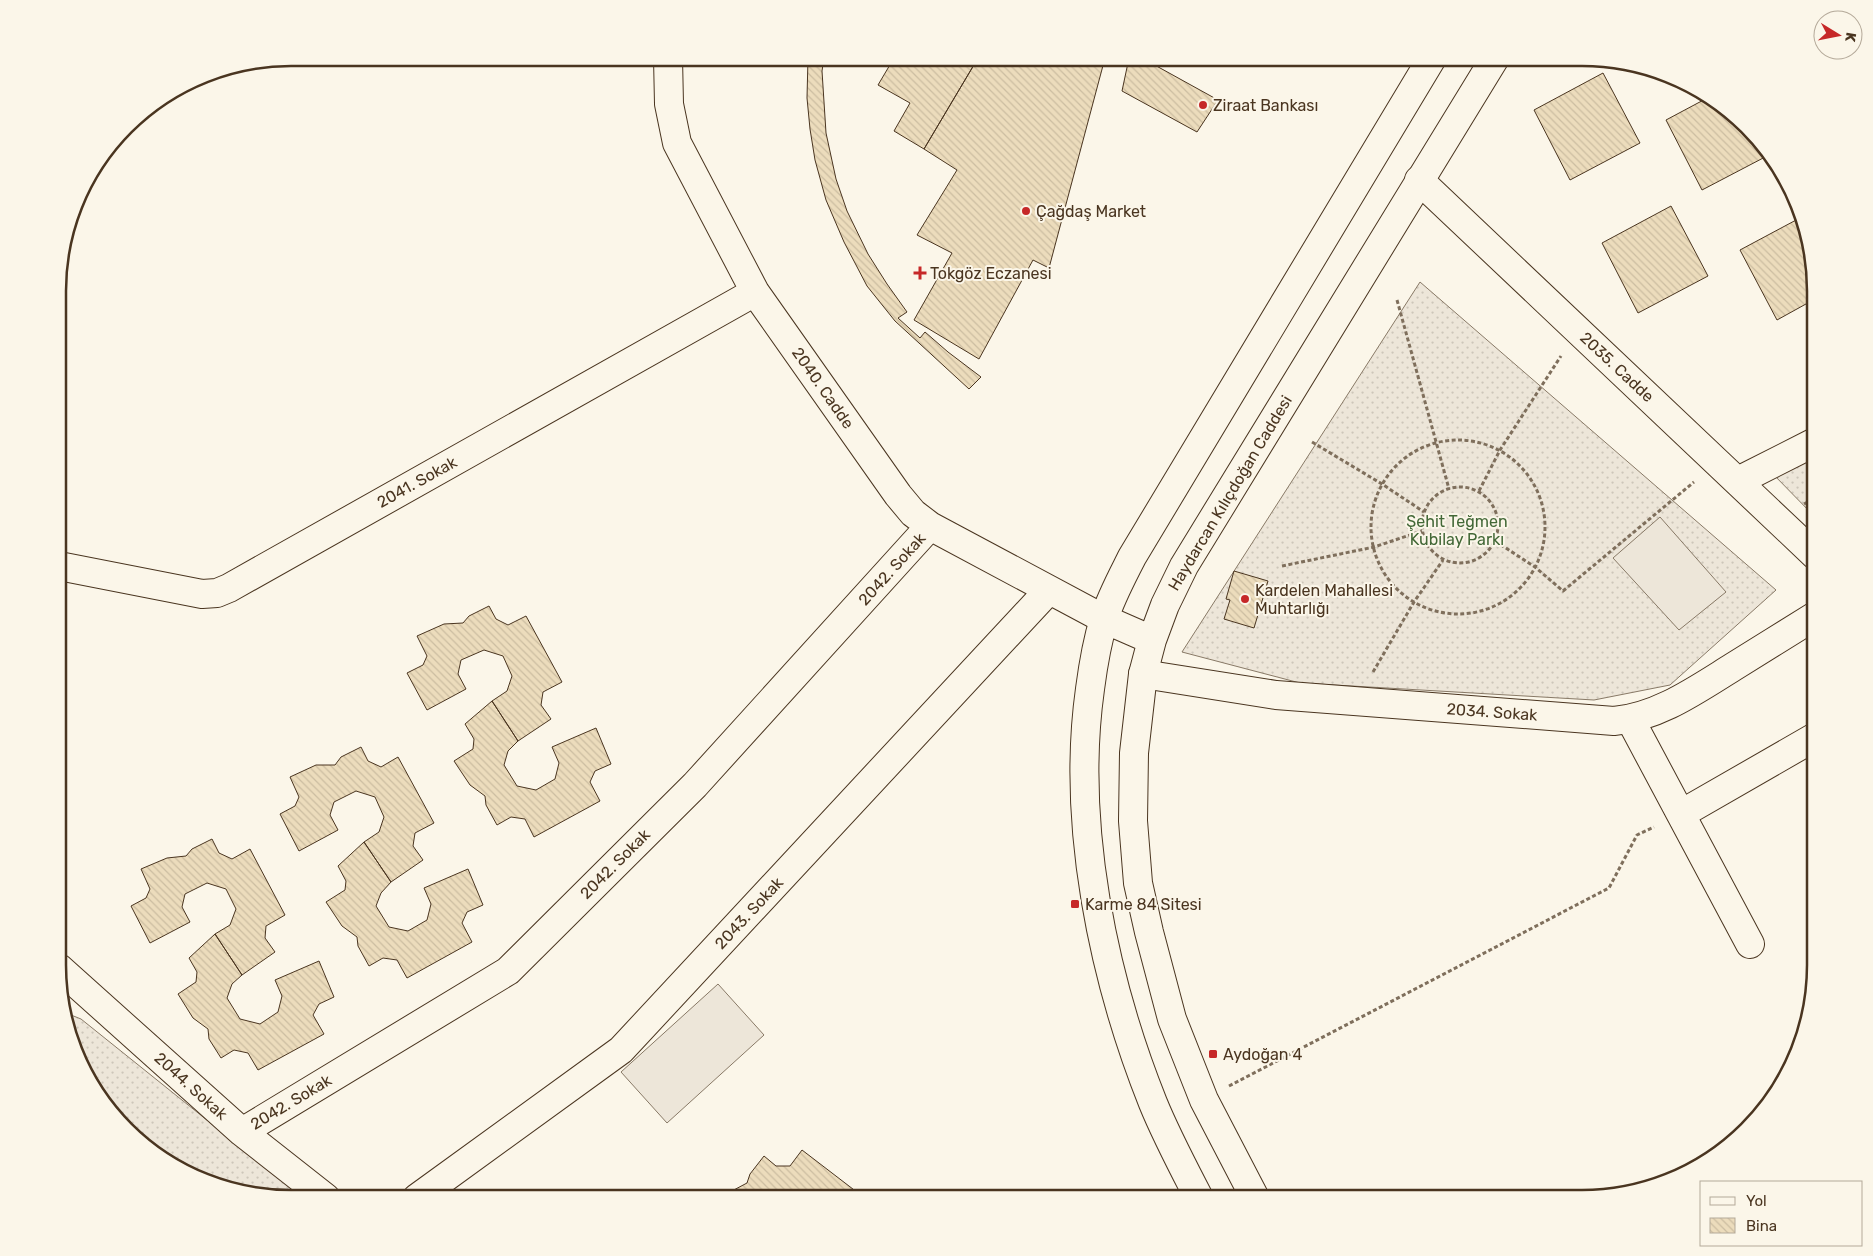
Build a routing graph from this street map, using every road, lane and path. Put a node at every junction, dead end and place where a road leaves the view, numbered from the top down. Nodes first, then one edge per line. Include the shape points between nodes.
1 (668, 66) edge
2 (1427, 66) edge
3 (1490, 66) edge
4 (1419, 180) junction
5 (755, 292) junction
6 (1397, 300) dead end
7 (1578, 330) junction
8 (1312, 442) dead end
9 (1436, 443) junction
10 (1807, 446) edge
11 (1500, 450) junction
12 (1718, 462) junction
13 (1738, 481) junction
14 (1382, 484) junction
15 (1449, 489) junction
16 (1479, 492) junction
17 (1424, 512) junction
18 (930, 526) junction
19 (1422, 531) junction
20 (1495, 541) junction
21 (1374, 546) junction
22 (1807, 547) edge
23 (1443, 560) junction
24 (1282, 566) dead end
25 (66, 567) edge
26 (1535, 568) junction
27 (1048, 590) junction
28 (1414, 602) junction
29 (1104, 619) junction
30 (1807, 621) edge
31 (1152, 640) junction
32 (1143, 674) junction
33 (1355, 702) junction
34 (1630, 719) junction
35 (1807, 742) edge
36 (1682, 814) junction
37 (1750, 944) dead end
38 (67, 974) edge
39 (1204, 1100) junction
40 (242, 1132) junction
41 (316, 1190) edge
42 (428, 1190) edge
43 (1195, 1190) edge
44 (1251, 1190) edge

1 - 5 street, 2040. Cadde via 669,104 677,143
2 - 29 street via 1132,557
3 - 4 street, Haydarcan Kılıçdoğan Caddesi
4 - 7 street, 2035. Cadde
4 - 31 street, Haydarcan Kılıçdoğan Caddesi via 1184,566
5 - 18 street, 2040. Cadde via 898,495
5 - 25 street, 2041. Sokak via 229,588 202,594
6 - 9 path
7 - 11 path
7 - 12 street, 2035. Cadde
8 - 14 path
9 - 11 path via 1476,441
9 - 14 path via 1401,460
9 - 15 path
10 - 13 street
11 - 16 path
11 - 26 path via 1521,465 1536,487 1544,511 1545,537
12 - 13 street, 2035. Cadde
12 - 26 path via 1563,591
13 - 22 street, 2035. Cadde
14 - 17 path
14 - 21 path via 1373,505 1371,532
15 - 16 path via 1467,487
15 - 17 path via 1433,497
16 - 20 path via 1496,511 1499,524
17 - 19 path
18 - 27 street, 2040. Cadde
18 - 40 street, 2042. Sokak via 695,785 508,971
19 - 21 path
19 - 23 path via 1429,547
20 - 23 path via 1481,558 1468,563 1455,564
20 - 26 path
21 - 24 path
21 - 28 path via 1376,557 1389,580
23 - 28 path
26 - 28 path via 1525,584 1505,601 1482,612 1457,615 1431,611
27 - 29 street, 2040. Cadde
27 - 42 street, 2043. Sokak via 621,1050
28 - 33 path
29 - 31 street, 2040. Cadde
29 - 43 street via 1086,719 1084,766 1088,840 1098,915 1114,985 1153,1104
30 - 34 street, 2034. Sokak via 1698,689
31 - 32 street, Haydarcan Kılıçdoğan Caddesi
32 - 33 street, 2034. Sokak via 1276,696
32 - 39 street, Haydarcan Kılıçdoğan Caddesi via 1134,753 1133,822 1138,883 1172,1019
33 - 34 street, 2034. Sokak via 1614,721
34 - 36 street
35 - 36 street
36 - 37 street
36 - 39 path via 1637,836 1609,888
38 - 40 street, 2044. Sokak
39 - 44 street, Haydarcan Kılıçdoğan Caddesi
40 - 41 street, 2044. Sokak

